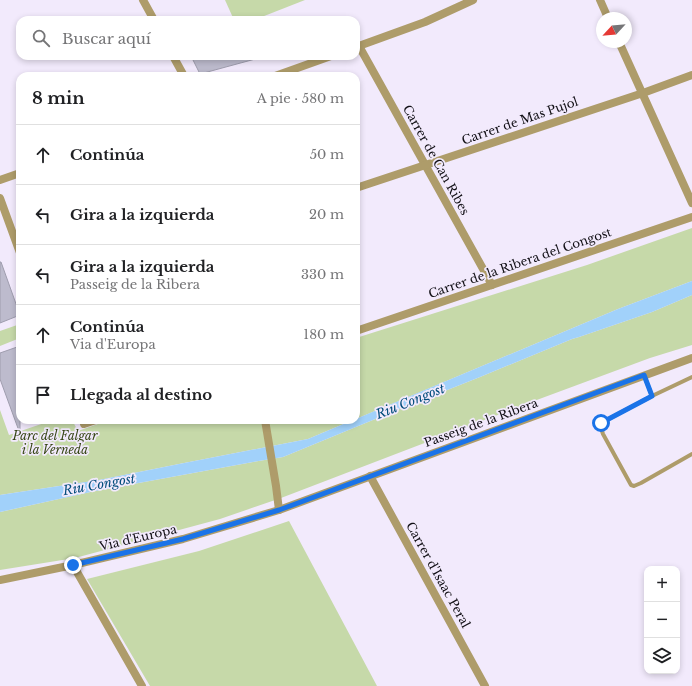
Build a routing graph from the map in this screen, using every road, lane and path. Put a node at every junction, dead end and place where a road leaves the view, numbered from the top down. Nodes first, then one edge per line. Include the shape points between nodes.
1 (143, 0) edge
2 (473, 0) edge
3 (600, 0) edge
4 (605, 12) edge
5 (152, 16) edge
6 (360, 46) edge
7 (622, 48) edge
8 (360, 51) edge
9 (175, 60) edge
10 (320, 60) edge
11 (182, 72) edge
12 (285, 72) edge
13 (692, 76) edge
14 (643, 93) junction
15 (425, 166) junction
16 (16, 174) edge
17 (0, 180) edge
18 (360, 187) edge
19 (0, 198) edge
20 (692, 203) edge
21 (692, 218) edge
22 (16, 242) edge
23 (492, 285) junction
24 (360, 330) edge
25 (692, 358) edge
26 (644, 375) junction
27 (692, 377) edge
28 (652, 396) junction
29 (266, 424) edge
30 (692, 454) edge
31 (370, 476) junction
32 (279, 510) junction
33 (73, 565) junction
34 (0, 580) edge
35 (142, 686) edge
36 (485, 686) edge

1 - 5 street
2 - 6 street via 425,22
3 - 4 street
7 - 14 street
8 - 15 street, Carrer de Can Ribes
9 - 11 street
10 - 12 street
13 - 14 street, Carrer de Mas Pujol
14 - 15 street, Carrer de Mas Pujol
14 - 20 street
15 - 18 street, Carrer de Mas Pujol
15 - 23 street, Carrer de Can Ribes
16 - 17 street
19 - 22 street
21 - 23 street, Carrer de la Ribera del Congost
23 - 24 street, Carrer de la Ribera del Congost
25 - 26 street, Passeig de la Ribera
26 - 28 lane
26 - 31 street, Passeig de la Ribera
27 - 28 lane
28 - 30 lane via 600,425 631,485 641,484
29 - 32 street
31 - 32 street, Passeig de la Ribera
31 - 36 street, Carrer d'Isaac Peral
32 - 33 street, Via d'Europa via 183,539
33 - 34 street, Via d'Europa
33 - 35 street

